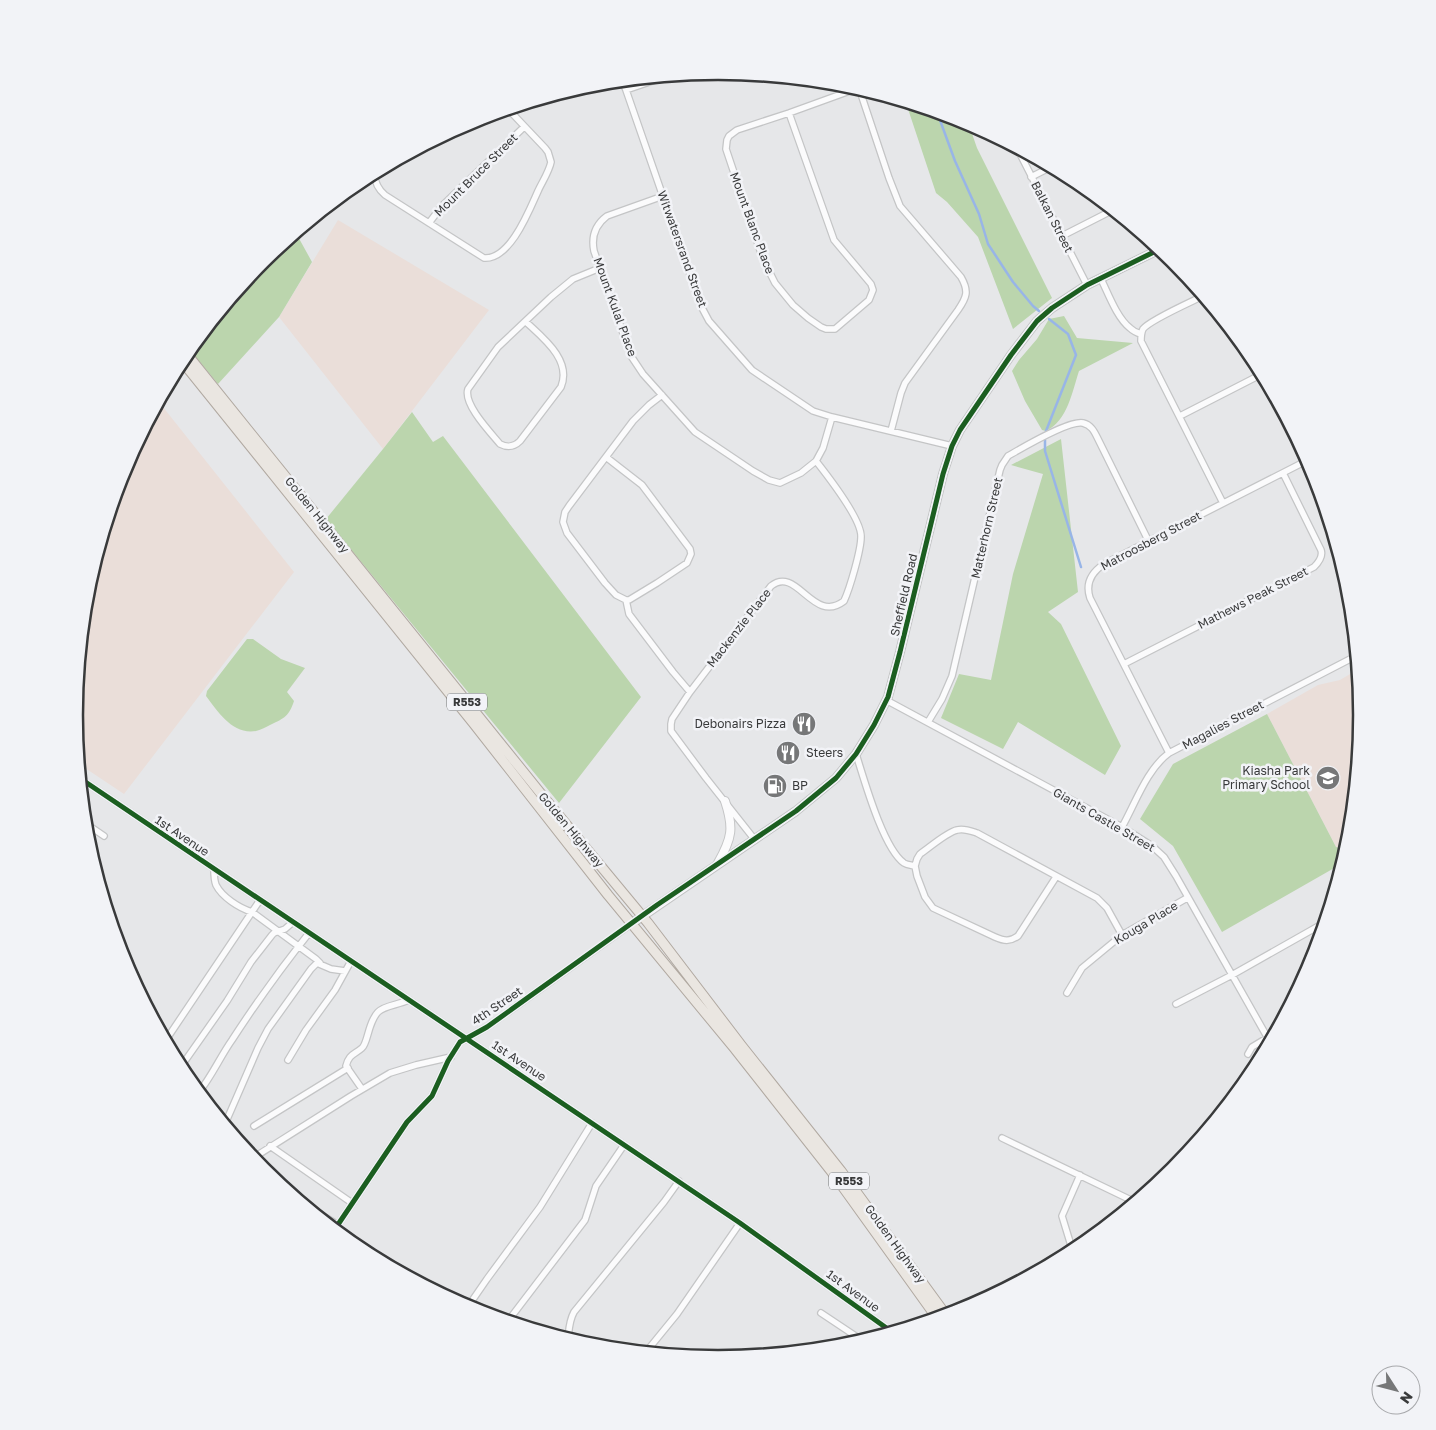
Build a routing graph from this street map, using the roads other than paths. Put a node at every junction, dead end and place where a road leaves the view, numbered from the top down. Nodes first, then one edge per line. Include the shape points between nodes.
1 (643, 84) edge
2 (625, 87) edge
3 (626, 90) junction
4 (845, 93) edge
5 (861, 97) edge
6 (789, 113) junction
7 (513, 114) edge
8 (524, 127) junction
9 (1021, 157) edge
10 (1044, 170) edge
11 (1031, 177) junction
12 (375, 181) edge
13 (663, 196) junction
14 (1107, 213) edge
15 (429, 223) junction
16 (1062, 236) junction
17 (1153, 253) edge
18 (600, 268) junction
19 (1101, 279) junction
20 (1087, 285) junction
21 (1197, 299) edge
22 (526, 322) junction
23 (1141, 334) junction
24 (192, 360) edge
25 (187, 367) edge
26 (1255, 377) edge
27 (662, 395) junction
28 (1180, 416) junction
29 (832, 417) junction
30 (891, 431) junction
31 (952, 446) junction
32 (606, 457) junction
33 (816, 461) junction
34 (1301, 464) edge
35 (1283, 473) junction
36 (1223, 503) junction
37 (1148, 540) junction
38 (626, 600) junction
39 (1351, 659) edge
40 (1124, 664) junction
41 (690, 692) junction
42 (886, 700) junction
43 (928, 722) junction
44 (1168, 753) junction
45 (856, 754) junction
46 (87, 783) edge
47 (725, 801) junction
48 (1122, 827) junction
49 (93, 829) edge
50 (104, 836) dead end
51 (755, 840) junction
52 (717, 864) junction
53 (915, 866) junction
54 (214, 869) junction
55 (1056, 877) junction
56 (1187, 898) junction
57 (260, 900) junction
58 (252, 912) junction
59 (642, 916) junction
60 (293, 922) junction
61 (631, 924) junction
62 (1316, 928) edge
63 (278, 931) junction
64 (309, 933) junction
65 (1122, 935) junction
66 (298, 946) junction
67 (351, 961) junction
68 (320, 963) junction
69 (345, 971) junction
70 (1232, 975) junction
71 (1067, 993) dead end
72 (408, 1000) junction
73 (1176, 1004) dead end
74 (170, 1035) edge
75 (1266, 1036) edge
76 (466, 1038) junction
77 (1261, 1043) edge
78 (1248, 1054) dead end
79 (451, 1057) junction
80 (185, 1060) edge
81 (288, 1060) dead end
82 (348, 1068) junction
83 (203, 1087) edge
84 (362, 1089) junction
85 (228, 1118) edge
86 (592, 1123) junction
87 (254, 1126) dead end
88 (1002, 1138) dead end
89 (624, 1145) junction
90 (270, 1146) junction
91 (259, 1154) edge
92 (1080, 1175) junction
93 (679, 1181) junction
94 (1129, 1199) edge
95 (352, 1203) junction
96 (740, 1223) junction
97 (338, 1224) edge
98 (1070, 1243) edge
99 (473, 1301) edge
100 (942, 1309) edge
101 (933, 1312) edge
102 (821, 1313) dead end
103 (512, 1315) edge
104 (885, 1327) edge
105 (568, 1332) edge
106 (855, 1335) edge
107 (650, 1347) edge

1 - 3 street
2 - 3 street, Witwatersrand Street
3 - 13 street, Witwatersrand Street
4 - 6 street, Mount Blanc Place
5 - 30 street via 900,206 961,276 967,292 958,310 905,383
6 - 6 street, Mount Blanc Place via 737,130 727,140 726,149 775,283 808,318 821,327 835,329 869,300 872,288 834,240
7 - 8 street
8 - 15 street, Mount Bruce Street via 441,207
8 - 15 street via 548,152 550,165 515,237 502,251 484,258
9 - 11 street, Balkan Street
10 - 11 street
11 - 16 street, Balkan Street
12 - 15 street via 381,191
13 - 18 street, Mount Kulal Place via 601,221 592,242
13 - 29 street, Witwatersrand Street via 709,321 752,370 813,411
14 - 16 street
16 - 20 street, Balkan Street
17 - 19 street, Sheffield Road
18 - 22 street via 566,284
18 - 27 street, Mount Kulal Place via 631,356
19 - 20 street, Sheffield Road
19 - 23 street via 1125,324
20 - 31 street, Sheffield Road via 1037,321 972,410
21 - 23 street via 1154,321
22 - 22 street via 498,347 466,393 472,408 500,444 506,447 514,446 520,440 561,387 564,378 556,353
23 - 28 street via 1143,346
24 - 59 main road, Golden Highway / R553
25 - 61 main road, Golden Highway / R553
26 - 28 street
27 - 32 street via 633,421
27 - 33 street, Mount Kulal Place via 696,432 769,480 786,481
28 - 36 street
29 - 30 street, Witwatersrand Street
29 - 33 street
30 - 31 street, Witwatersrand Street
31 - 42 street, Sheffield Road
32 - 38 street via 565,512 563,522 567,533 605,583 616,596
32 - 38 street via 638,480 691,554 687,563
33 - 41 street, Mackenzie Place via 855,517 862,536 844,601 826,607 790,583 776,582
34 - 35 street, Matroosberg Street
35 - 36 street, Matroosberg Street
35 - 40 street, Mathews Peak Street via 1322,550 1318,563
36 - 37 street, Matroosberg Street
37 - 40 street, Matroosberg Street via 1104,564 1089,580 1090,598
37 - 43 street, Matterhorn Street via 1094,431 1087,424 1073,423 1008,456 1000,470 952,676
38 - 41 street via 629,614
39 - 44 street, Magalies Street
40 - 44 street, Matroosberg Street
41 - 47 street, Mackenzie Place via 672,719 672,731
42 - 43 street, Giants Castle Street
42 - 45 street, Sheffield Road
43 - 48 street, Giants Castle Street
44 - 48 street, Magalies Street via 1152,773
45 - 51 street, Sheffield Road via 825,788
45 - 53 street via 891,848 904,863
46 - 54 street, 1st Avenue
47 - 51 street, Mackenzie Place
47 - 52 street via 730,838
48 - 56 street, Giants Castle Street via 1164,857
49 - 50 street
51 - 52 street, Sheffield Road
52 - 59 street, Sheffield Road
53 - 55 street via 920,854 949,834 963,829 977,833
53 - 55 street via 925,897 933,908 1006,941 1018,936
54 - 57 street, 1st Avenue
54 - 58 street via 221,891 237,905
55 - 65 street via 1097,898 1107,908
56 - 65 street, Kouga Place
56 - 70 street, Giants Castle Street
57 - 58 street
57 - 60 street, 1st Avenue
58 - 63 street
58 - 74 street
59 - 61 street, Sheffield Road
59 - 100 main road, Golden Highway / R553 via 841,1171
60 - 63 street
60 - 64 street, 1st Avenue
61 - 76 street, 4th Street via 487,1027
61 - 101 main road, Golden Highway / R553 via 835,1176
62 - 70 street
63 - 66 street
63 - 80 street via 252,962
64 - 66 street
64 - 67 street, 1st Avenue
65 - 71 street, Kouga Place via 1082,968
66 - 68 street
66 - 83 street
67 - 69 street
67 - 72 street, 1st Avenue
68 - 69 street
68 - 85 street via 311,968 268,1029
69 - 81 street
70 - 73 street
70 - 75 street, Giants Castle Street
72 - 76 street, 1st Avenue
72 - 82 street via 382,1009 374,1017 364,1045 346,1063
76 - 79 street, 4th Street
76 - 86 street, 1st Avenue
77 - 78 street, Giants Castle Street via 1252,1047
79 - 84 street via 390,1073
79 - 95 street, 4th Street via 432,1096 407,1122
82 - 84 street
82 - 87 street
84 - 90 street
86 - 89 street, 1st Avenue
86 - 99 street via 544,1201
88 - 92 street
89 - 93 street, 1st Avenue
89 - 103 street via 596,1186 588,1214 579,1230
90 - 91 street
90 - 95 street
92 - 94 street
92 - 98 street via 1062,1216
93 - 96 street, 1st Avenue
93 - 105 street via 574,1312
95 - 97 street, 4th Street
96 - 104 street, 1st Avenue
96 - 107 street
102 - 106 street

